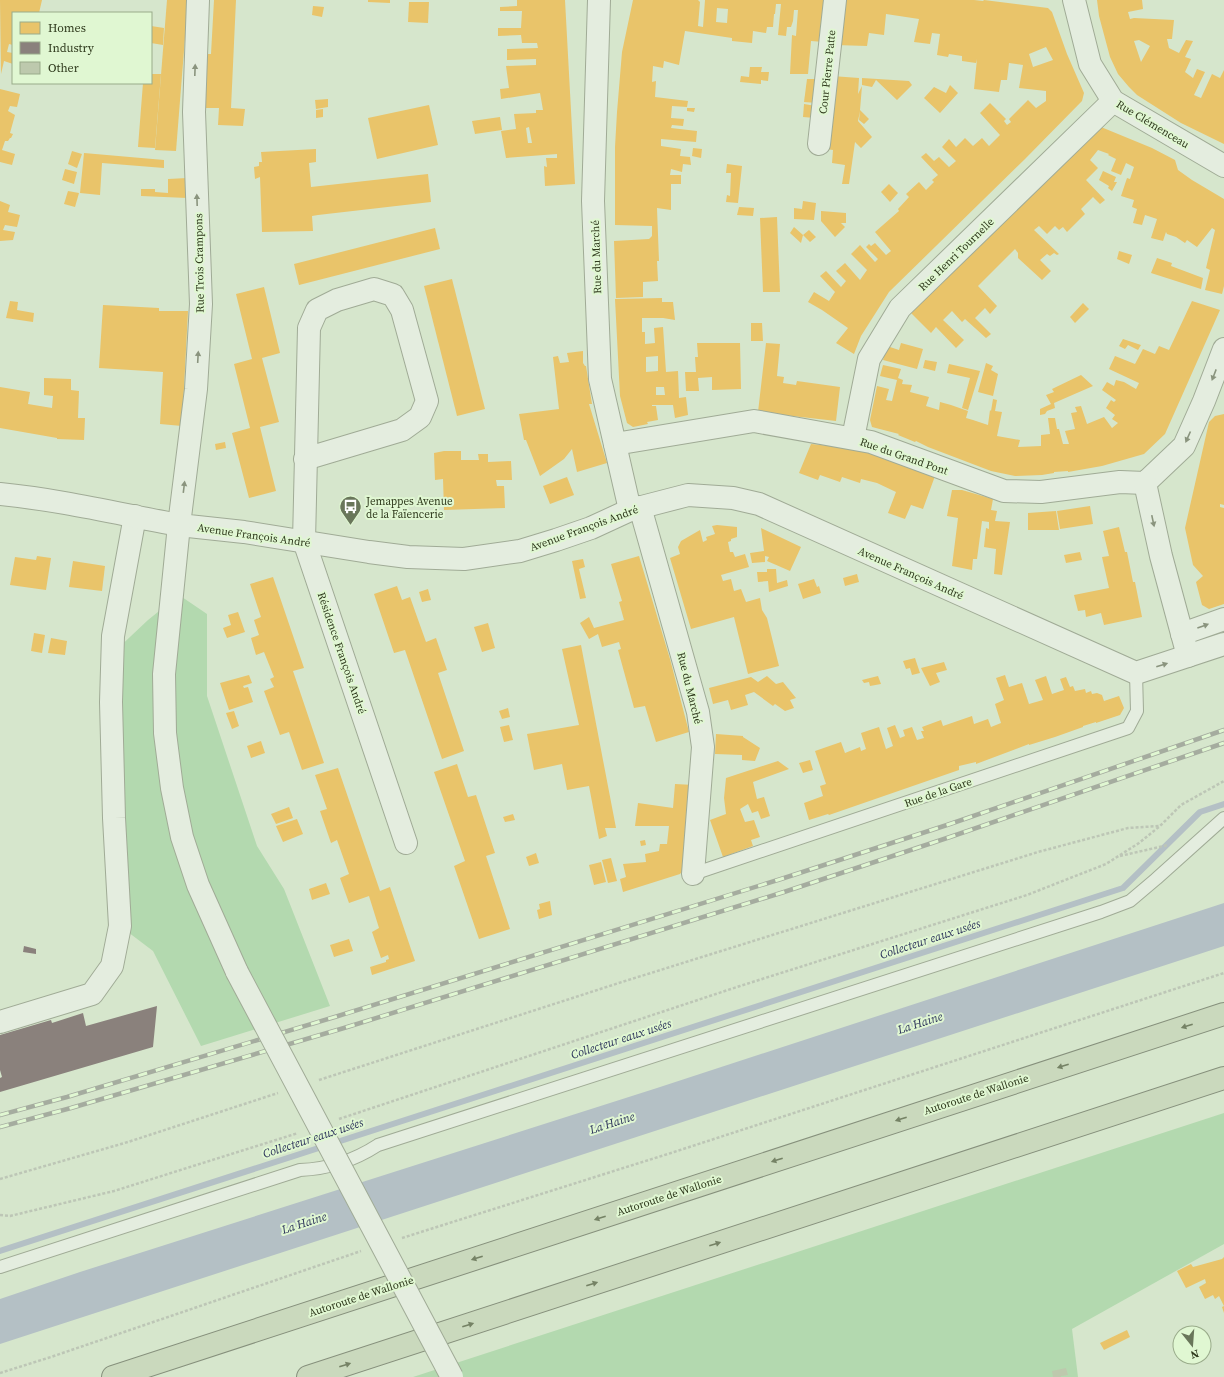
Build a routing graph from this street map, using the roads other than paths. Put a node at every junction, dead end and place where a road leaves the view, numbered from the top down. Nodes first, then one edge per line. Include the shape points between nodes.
1 (198, 0) edge
2 (599, 0) edge
3 (835, 0) edge
4 (1074, 0) edge
5 (1113, 101) junction
6 (819, 144) dead end
7 (1224, 166) edge
8 (1224, 349) edge
9 (1214, 399) edge
10 (853, 438) junction
11 (615, 444) junction
12 (305, 459) junction
13 (1145, 483) junction
14 (0, 494) edge
15 (635, 509) junction
16 (135, 516) junction
17 (179, 525) junction
18 (304, 541) junction
19 (1224, 619) edge
20 (1182, 634) junction
21 (1224, 644) edge
22 (1188, 656) junction
23 (1136, 673) junction
24 (1224, 818) edge
25 (406, 843) dead end
26 (693, 874) joint
27 (1224, 1014) edge
28 (0, 1022) edge
29 (1224, 1078) edge
30 (0, 1267) edge
31 (113, 1377) edge
32 (308, 1377) edge
33 (452, 1377) edge

17 -> 1 street, Rue Trois Crampons via 196,389 201,304 194,112
2 - 11 street, Rue du Marché via 594,201 600,379
3 - 6 street, Cour Pierre Patte
4 - 5 street, Rue Clémenceau via 1090,64
5 - 7 street, Rue Clémenceau
5 - 10 street, Rue Henri Tournelle via 900,308 869,359
8 -> 9 street
9 -> 13 street via 1184,446
10 - 11 street, Rue du Grand Pont via 754,421
10 - 13 street, Rue du Grand Pont via 871,442 1004,492 1041,492 1120,482
11 - 15 street, Rue du Marché
12 - 12 street, Résidence François André via 309,328 317,310 337,300 374,289 393,295 402,310 427,401 420,417 402,430
12 - 18 street, Résidence François André
13 -> 20 street
14 - 16 street, Avenue François André via 80,504
15 - 18 street, Avenue François André via 520,552 464,559 400,556
15 - 23 street, Avenue François André via 688,495 733,498 759,504
15 - 26 street, Rue du Marché via 698,712 703,747
16 - 17 street, Avenue François André
16 - 28 street via 114,636 111,702 120,926 112,966 92,994
17 - 18 street, Avenue François André
17 - 33 street, Rue Trois Crampons, bridge via 164,674 166,741 182,837 198,885 237,972
18 - 25 street, Résidence François André
20 -> 19 street
20 - 22 street
21 - 22 street
23 -> 22 street
23 - 26 lane, Rue de la Gare via 1137,711 1128,728
24 - 30 lane via 1130,901 1101,912 385,1142 364,1154 317,1169 300,1170
27 -> 31 highway, Autoroute de Wallonie
32 -> 29 highway

